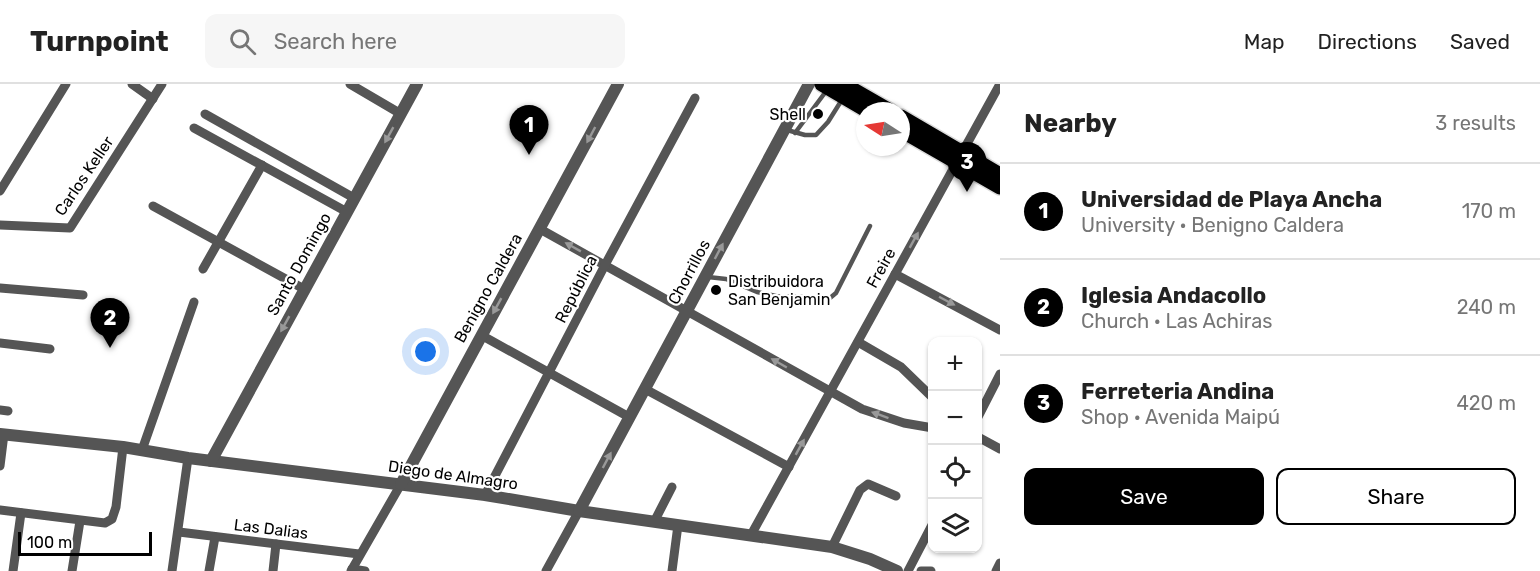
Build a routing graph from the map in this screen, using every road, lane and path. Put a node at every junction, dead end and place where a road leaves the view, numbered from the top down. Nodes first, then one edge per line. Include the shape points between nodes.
1 (66, 84) edge
2 (132, 84) edge
3 (162, 84) edge
4 (350, 84) edge
5 (417, 84) edge
6 (618, 84) edge
7 (809, 84) edge
8 (1000, 84) edge
9 (834, 88) edge
10 (694, 98) dead end
11 (153, 99) junction
12 (868, 102) edge
13 (856, 103) edge
14 (205, 114) dead end
15 (401, 114) junction
16 (910, 123) edge
17 (194, 128) dead end
18 (790, 131) junction
19 (910, 134) edge
20 (959, 157) junction
21 (262, 165) junction
22 (1000, 175) edge
23 (1000, 187) edge
24 (0, 189) edge
25 (354, 198) junction
26 (153, 206) dead end
27 (347, 212) junction
28 (0, 225) edge
29 (870, 226) dead end
30 (540, 229) junction
31 (219, 241) junction
32 (605, 265) junction
33 (203, 269) dead end
34 (895, 274) junction
35 (705, 276) junction
36 (0, 288) edge
37 (304, 289) junction
38 (83, 295) dead end
39 (194, 302) dead end
40 (687, 310) junction
41 (1000, 330) edge
42 (481, 335) junction
43 (858, 342) junction
44 (0, 343) edge
45 (50, 349) dead end
46 (550, 373) junction
47 (1000, 374) edge
48 (645, 389) junction
49 (830, 392) junction
50 (928, 393) edge
51 (982, 409) edge
52 (629, 417) junction
53 (928, 422) edge
54 (921, 427) junction
55 (928, 428) edge
56 (2, 434) edge
57 (982, 439) edge
58 (123, 447) junction
59 (1000, 449) edge
60 (142, 450) junction
61 (188, 458) junction
62 (211, 460) junction
63 (0, 466) edge
64 (789, 467) junction
65 (401, 484) junction
66 (672, 487) dead end
67 (485, 495) junction
68 (896, 496) dead end
69 (0, 510) edge
70 (579, 511) junction
71 (21, 513) junction
72 (80, 521) junction
73 (654, 522) junction
74 (678, 525) junction
75 (179, 532) junction
76 (928, 533) edge
77 (751, 535) junction
78 (215, 537) junction
79 (276, 544) junction
80 (832, 547) junction
81 (359, 554) junction
82 (1000, 563) edge
83 (351, 570) edge
84 (891, 570) edge
85 (13, 571) edge
86 (72, 571) edge
87 (172, 571) edge
88 (209, 571) edge
89 (273, 571) edge
90 (365, 571) edge
91 (546, 571) edge
92 (672, 571) edge
93 (908, 571) edge
94 (921, 571) edge
95 (931, 571) edge
96 (996, 571) edge

1 - 24 street
2 - 11 street
3 - 11 street, Carlos Keller
4 - 15 street
5 - 15 street, Santo Domingo
6 -> 30 street, Benigno Caldera
7 - 18 street, Chorrillos
8 - 20 street, Freire
9 - 12 main road
9 - 13 main road
9 - 18 lane
9 - 18 lane via 818,134
10 - 32 street, República
11 - 28 street, Carlos Keller via 70,228
14 - 25 street
15 -> 25 street, Santo Domingo
16 - 20 main road
17 - 21 street
35 -> 18 street, Chorrillos
19 - 20 main road
20 - 22 main road
20 - 23 main road
34 -> 20 street, Freire
21 - 27 street
21 - 31 street
25 - 27 street, Santo Domingo
26 - 31 street
27 - 37 street, Santo Domingo
29 - 35 lane via 830,298 776,296
32 -> 30 street
30 -> 42 street, Benigno Caldera
31 - 33 street
31 - 37 street
32 - 40 street
32 - 46 street, República
34 -> 41 street
34 - 43 street, Freire
35 - 40 street, Chorrillos
36 - 38 street
37 -> 62 street, Santo Domingo
39 - 60 street
40 - 48 street, Chorrillos
49 -> 40 street
42 - 46 street
42 - 65 street, Benigno Caldera
43 - 49 street, Freire
43 - 50 street via 902,367
44 - 45 street
46 - 52 street
46 - 67 street, República
47 - 51 street
48 - 52 street, Chorrillos
48 - 64 street
54 -> 49 street via 862,408
64 -> 49 street, Freire
70 -> 52 street, Chorrillos
53 - 54 street
54 - 55 street
56 - 58 street, Diego de Almagro
56 - 63 street
57 - 59 street
58 - 60 street, Diego de Almagro
58 - 72 street via 112,519 105,523
60 - 61 street, Diego de Almagro
61 - 62 street, Diego de Almagro
61 - 75 street
62 - 65 street, Diego de Almagro
64 - 77 street, Freire
65 - 67 street, Diego de Almagro
65 - 81 street, Benigno Caldera
66 - 73 street
67 - 70 street, Diego de Almagro
68 - 80 street via 868,484 860,490
69 - 71 street
70 - 73 street, Diego de Almagro
70 - 91 street, Chorrillos
71 - 72 street
71 - 85 street
72 - 86 street
73 - 74 street, Diego de Almagro
74 - 77 street, Diego de Almagro
74 - 92 street
75 - 78 street, Las Dalias
75 - 87 street
76 - 93 street
77 - 80 street, Diego de Almagro
78 - 79 street, Las Dalias
78 - 88 street
79 - 81 street, Las Dalias
79 - 89 street
80 - 84 street, Diego de Almagro
81 - 83 street, Benigno Caldera
82 - 96 street
83 - 90 street
94 - 95 street

